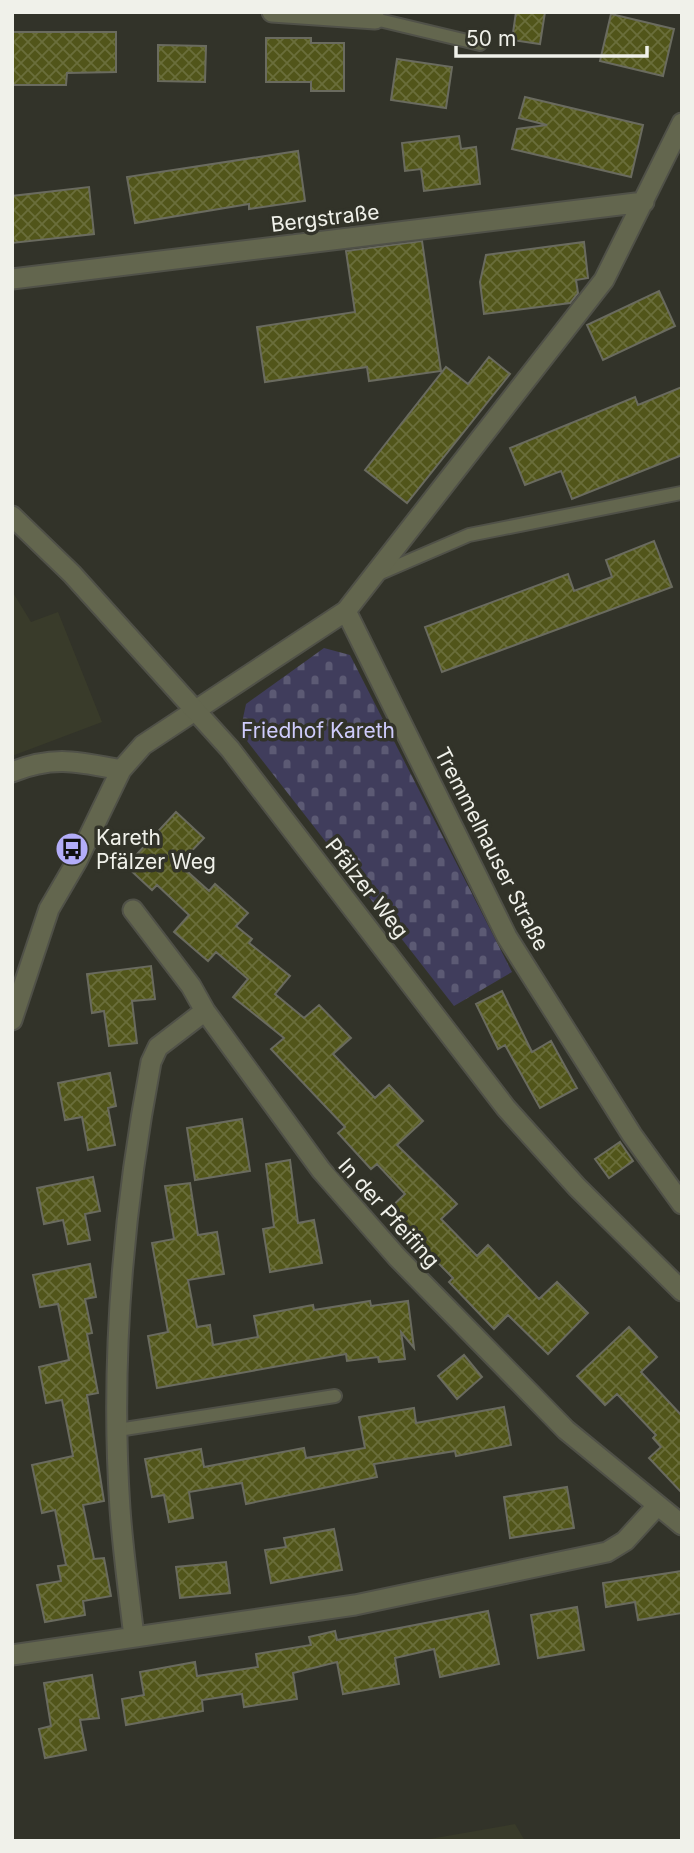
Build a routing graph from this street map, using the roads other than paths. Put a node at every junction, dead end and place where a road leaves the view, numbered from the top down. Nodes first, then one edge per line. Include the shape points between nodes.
1 (271, 12) edge
2 (376, 19) joint
3 (480, 44) dead end
4 (682, 123) edge
5 (676, 148) edge
6 (644, 202) junction
7 (12, 279) edge
8 (681, 493) edge
9 (12, 516) edge
10 (373, 577) junction
11 (346, 611) junction
12 (196, 712) junction
13 (121, 770) junction
14 (12, 772) edge
15 (133, 910) dead end
16 (205, 1011) junction
17 (12, 1020) edge
18 (682, 1204) edge
19 (682, 1291) edge
20 (335, 1396) dead end
21 (118, 1430) junction
22 (657, 1506) junction
23 (682, 1525) edge
24 (134, 1637) junction
25 (12, 1656) edge

1 - 2 street
2 - 3 lane
4 - 5 street
5 - 6 street
6 - 7 street, Bergstraße
6 - 10 street via 604,280
8 - 10 lane via 469,535
9 - 12 street, Pfälzer Weg via 72,574
10 - 11 street
11 - 12 street
11 - 18 street, Tremmelhauser Straße via 507,937 632,1135
12 - 13 street via 143,745
12 - 19 street, Pfälzer Weg via 289,823 506,1108
13 - 14 street via 65,759 34,763
13 - 17 street via 49,909
15 - 16 street, In der Pfeifing
16 - 21 street via 158,1047 151,1062 124,1228
16 - 22 street, In der Pfeifing via 321,1170 397,1257 565,1430
20 - 21 lane
21 - 24 street via 120,1509
22 - 23 street, In der Pfeifing
22 - 24 street via 625,1541 607,1552 355,1605
24 - 25 street

